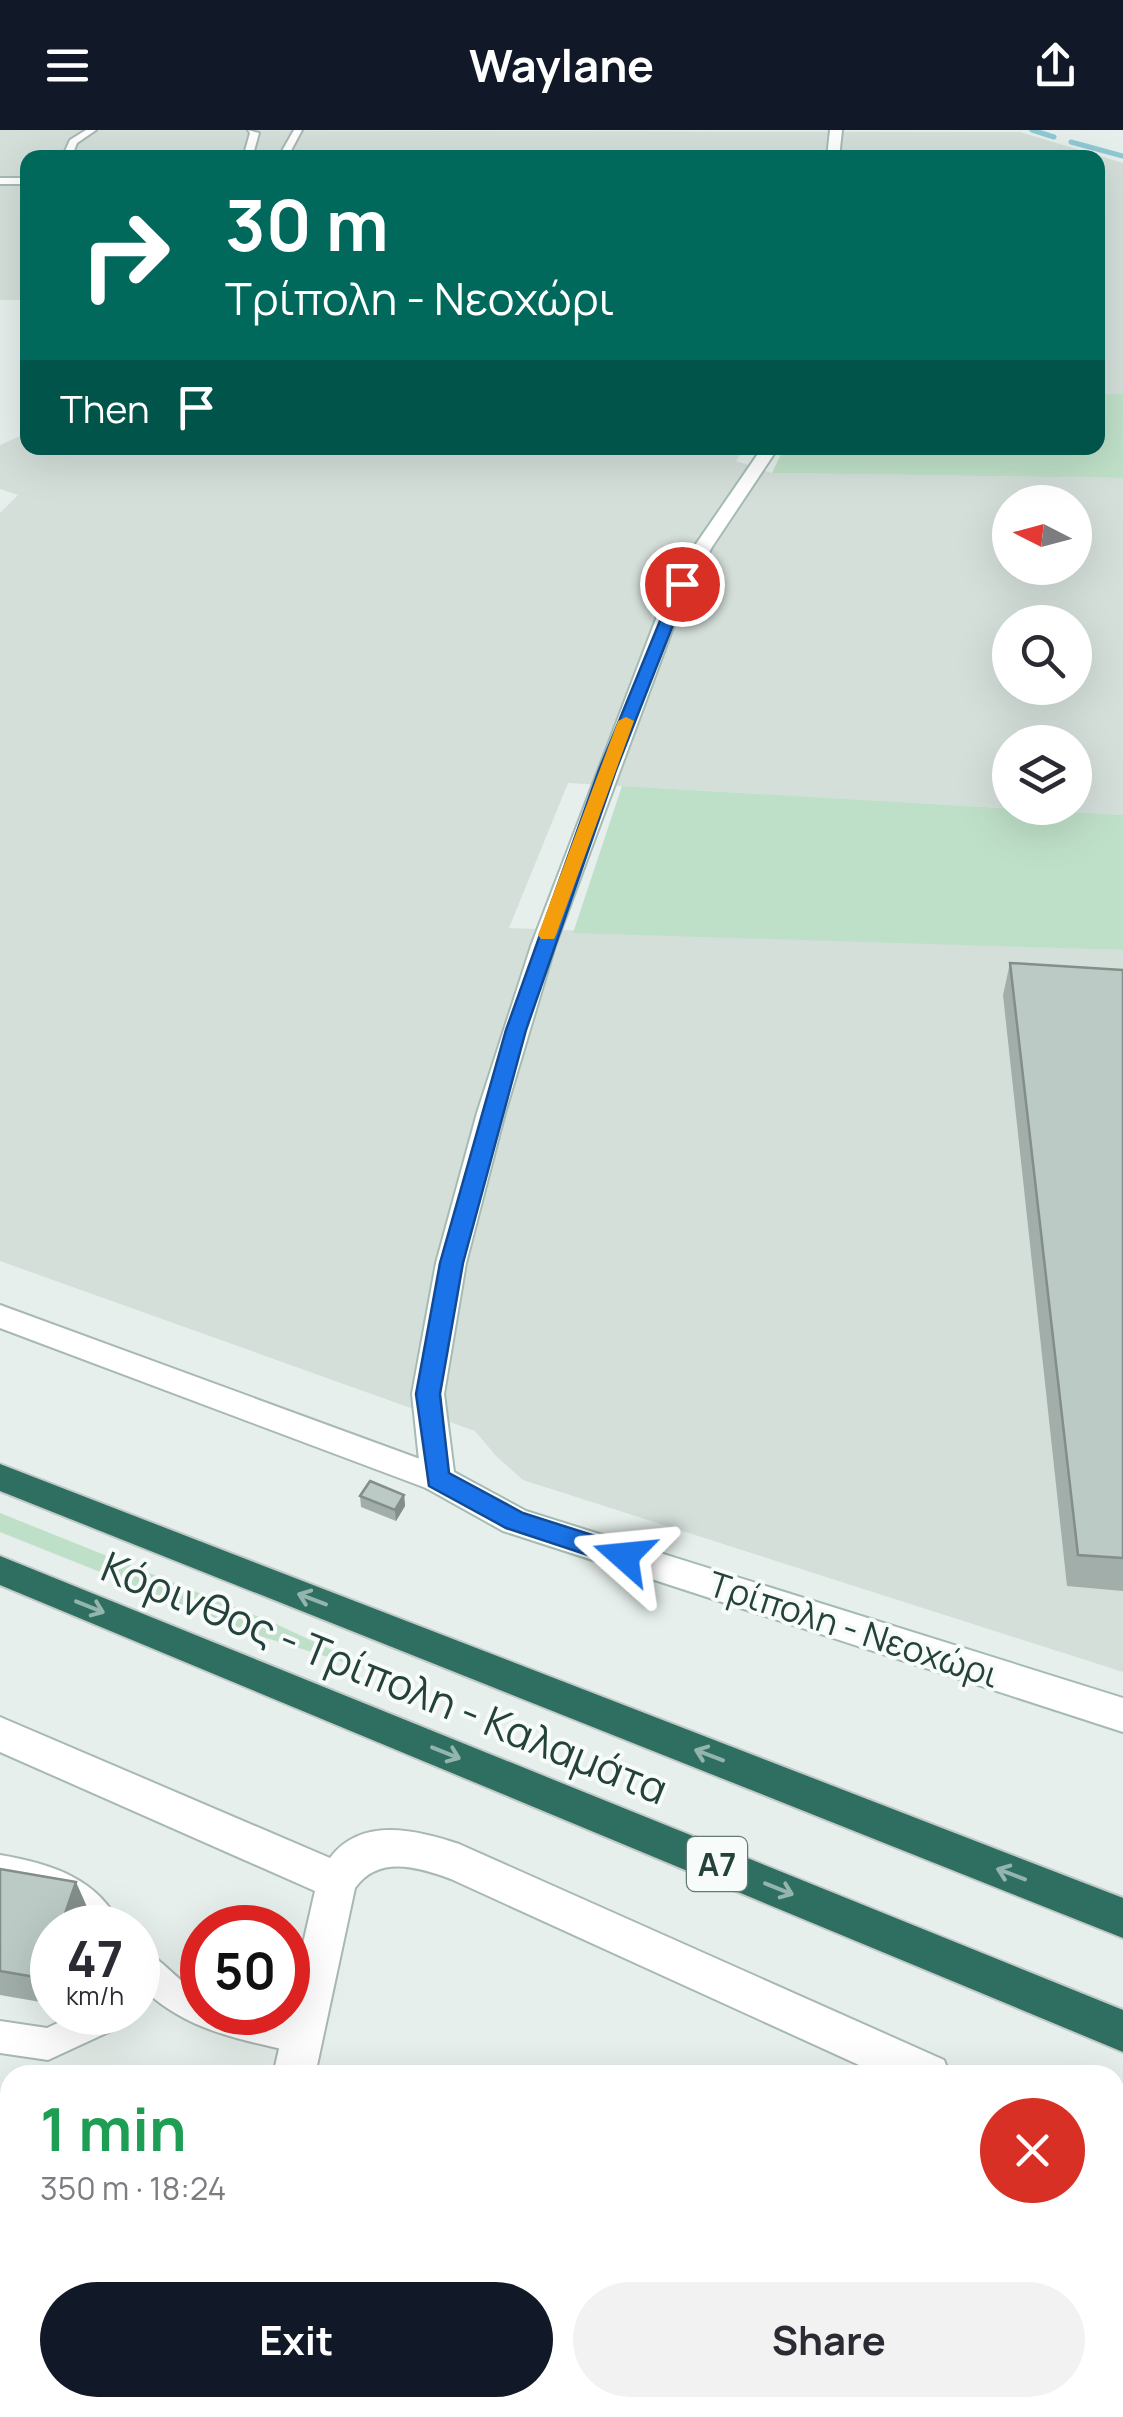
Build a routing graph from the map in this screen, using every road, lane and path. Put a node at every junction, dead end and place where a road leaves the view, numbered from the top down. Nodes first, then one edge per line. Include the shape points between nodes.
1 (92, 130) edge
2 (70, 150) edge
3 (765, 455) edge
4 (0, 1316) edge
5 (0, 1477) edge
6 (438, 1478) junction
7 (0, 1570) edge
8 (1123, 1715) edge
9 (0, 1734) edge
10 (0, 1869) edge
11 (337, 1881) junction
12 (89, 1905) edge
13 (1123, 1918) edge
14 (160, 1989) edge
15 (1123, 2031) edge
16 (67, 2035) edge
17 (0, 2037) edge
18 (298, 2056) edge
19 (907, 2065) edge

1 - 2 lane
3 - 6 main road via 672,606 538,963 451,1263 428,1394
4 - 6 main road, Τρίπολη - Νεοχώρι
13 -> 5 highway, Κόρινθος - Τρίπολη - Καλαμάτα
6 - 8 main road, Τρίπολη - Νεοχώρι via 515,1521
7 -> 15 highway, Κόρινθος - Τρίπολη - Καλαμάτα / Α7
9 - 11 main road
10 - 12 lane via 36,1875
11 - 18 main road
11 - 19 main road via 345,1866 370,1849 417,1848
14 - 18 lane
16 - 17 lane via 48,2044

